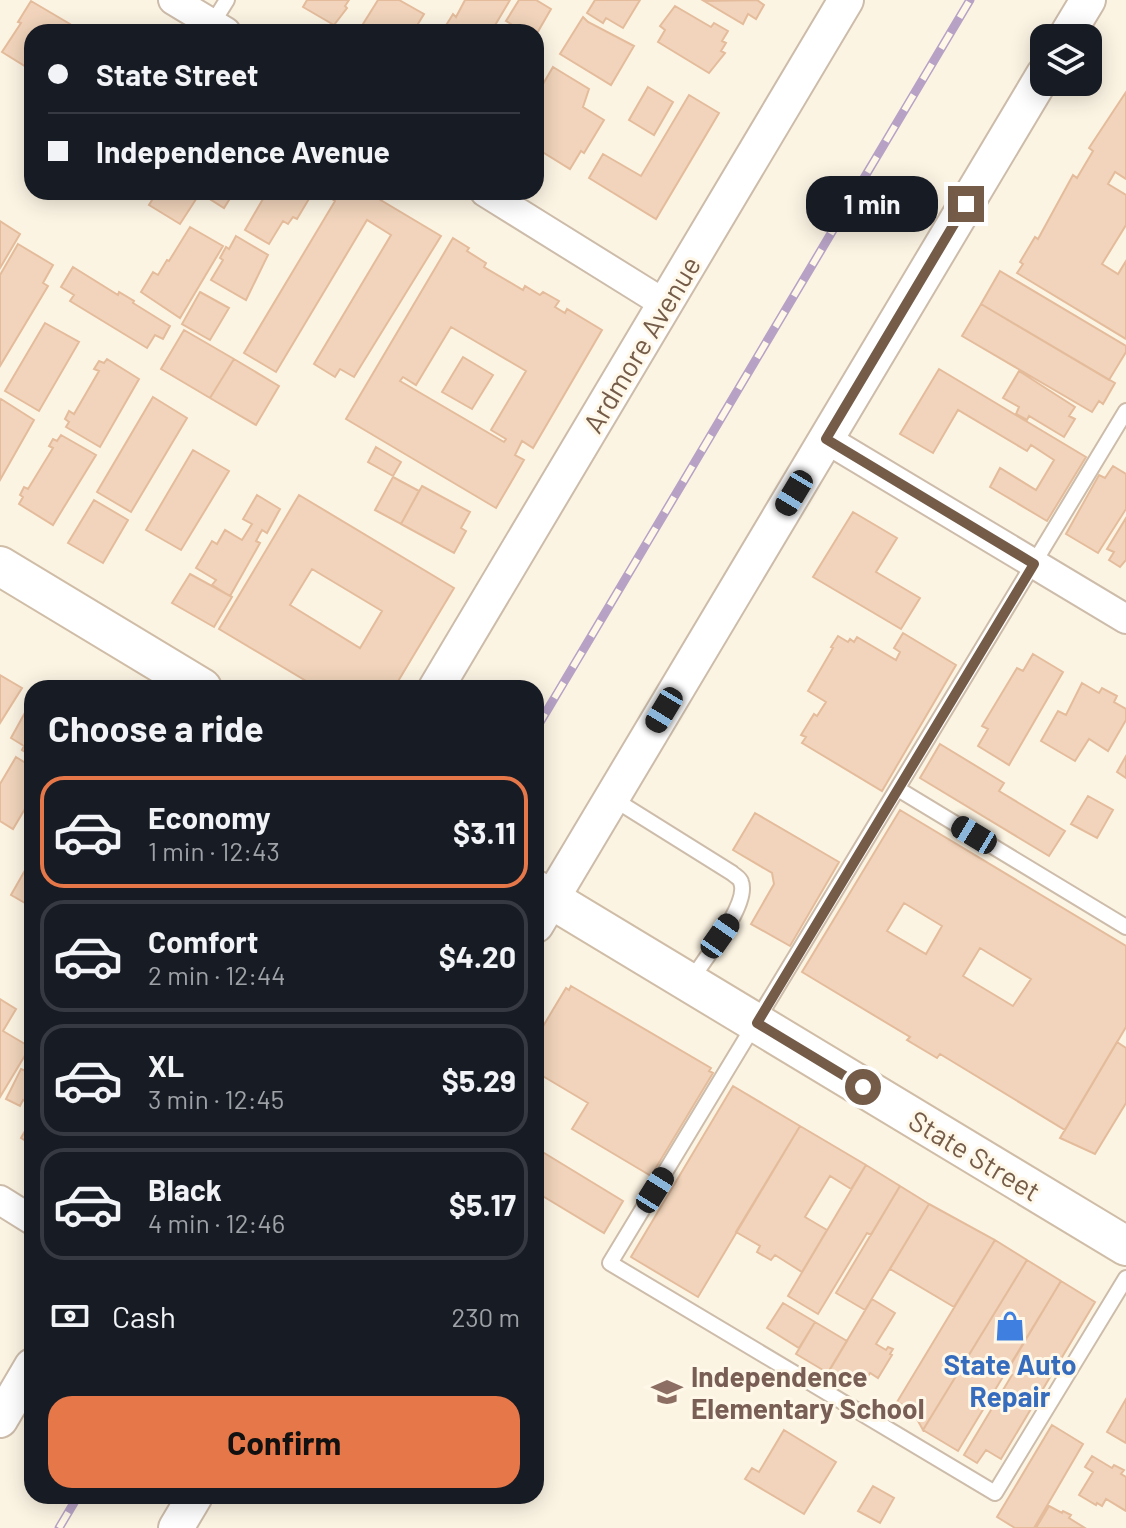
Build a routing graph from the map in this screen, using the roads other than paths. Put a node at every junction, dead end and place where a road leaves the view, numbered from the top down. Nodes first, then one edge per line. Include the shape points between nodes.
1 (173, 0) edge
2 (846, 0) edge
3 (1088, 0) edge
4 (222, 19) edge
5 (1073, 24) edge
6 (1031, 96) edge
7 (498, 200) edge
8 (665, 304) junction
9 (1126, 411) edge
10 (826, 439) junction
11 (1034, 564) junction
12 (0, 566) edge
13 (1126, 619) edge
14 (189, 680) edge
15 (441, 680) edge
16 (898, 789) junction
17 (612, 798) junction
18 (544, 900) edge
19 (544, 907) edge
20 (1126, 927) edge
21 (690, 983) junction
22 (757, 1023) junction
23 (0, 1200) edge
24 (24, 1215) edge
25 (1126, 1246) edge
26 (1126, 1278) edge
27 (24, 1380) edge
28 (0, 1420) edge
29 (190, 1504) edge
30 (176, 1528) edge

1 - 4 street
2 - 8 street, Ardmore Avenue
3 - 5 street
6 - 10 street
7 - 8 street
8 - 15 street, Ardmore Avenue
9 - 11 lane
10 - 11 street
10 - 17 street
11 - 13 street
11 - 16 lane
12 - 14 main road
16 - 20 lane
16 - 22 lane
17 - 18 street
17 - 21 lane via 741,883 742,898 734,916
19 - 21 main road, State Street
21 - 22 main road, State Street
22 - 25 main road, State Street
22 - 26 lane via 610,1263 995,1493
23 - 24 street
27 - 28 street
29 - 30 street

